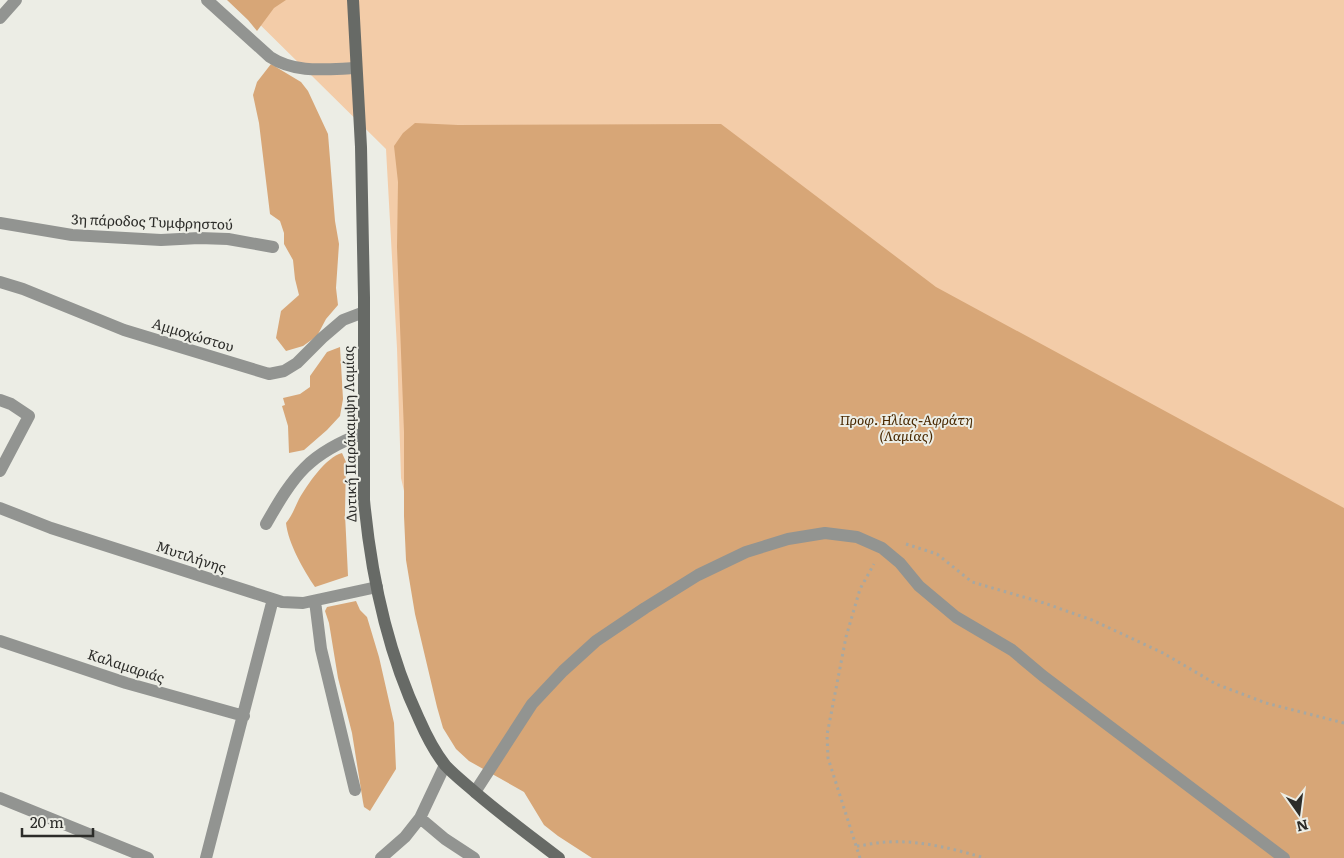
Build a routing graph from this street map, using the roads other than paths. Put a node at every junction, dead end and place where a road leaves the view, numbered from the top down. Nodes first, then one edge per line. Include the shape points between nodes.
1 (16, 0) edge
2 (207, 0) edge
3 (353, 0) edge
4 (0, 18) edge
5 (356, 68) junction
6 (0, 223) edge
7 (273, 247) dead end
8 (0, 282) edge
9 (364, 312) junction
10 (0, 400) edge
11 (364, 433) junction
12 (0, 471) edge
13 (0, 508) edge
14 (266, 524) dead end
15 (377, 588) junction
16 (273, 599) junction
17 (315, 600) junction
18 (0, 641) edge
19 (244, 716) junction
20 (445, 765) junction
21 (355, 790) dead end
22 (475, 792) junction
23 (0, 798) edge
24 (420, 818) junction
25 (148, 858) edge
26 (206, 858) edge
27 (381, 858) edge
28 (474, 858) edge
29 (560, 858) edge
30 (1284, 858) edge

1 - 4 street
2 - 5 street via 279,64 300,69
3 - 5 main road, Δυτική Παράκαμψη Λαμίας
5 - 9 main road, Δυτική Παράκαμψη Λαμίας
6 - 7 street, 3η πάροδος Τυμφρηστού via 72,235 161,240 228,239
8 - 9 street, Αμμοχώστου via 124,330 268,374 284,371 297,363 343,320
9 - 11 main road, Δυτική Παράκαμψη Λαμίας
10 - 12 street via 29,416
11 - 14 street via 340,441 297,474
11 - 15 main road, Δυτική Παράκαμψη Λαμίας via 364,500
13 - 16 street, Μυτιλήνης via 52,528
15 - 17 street, Μυτιλήνης
15 - 20 main road, Δυτική Παράκαμψη Λαμίας via 406,690
16 - 17 street, Μυτιλήνης via 292,603
16 - 19 street
17 - 21 street via 321,649
18 - 19 street, Καλαμαριάς via 126,683
19 - 26 street
20 - 22 main road, Δυτική Παράκαμψη Λαμίας
20 - 24 street
22 - 29 main road, Δυτική Παράκαμψη Λαμίας
22 - 30 street via 532,704 596,641 698,575 746,552 788,539 824,533 857,537 882,548 919,586 956,617 1012,650
23 - 25 street
24 - 27 street via 405,837
24 - 28 street

